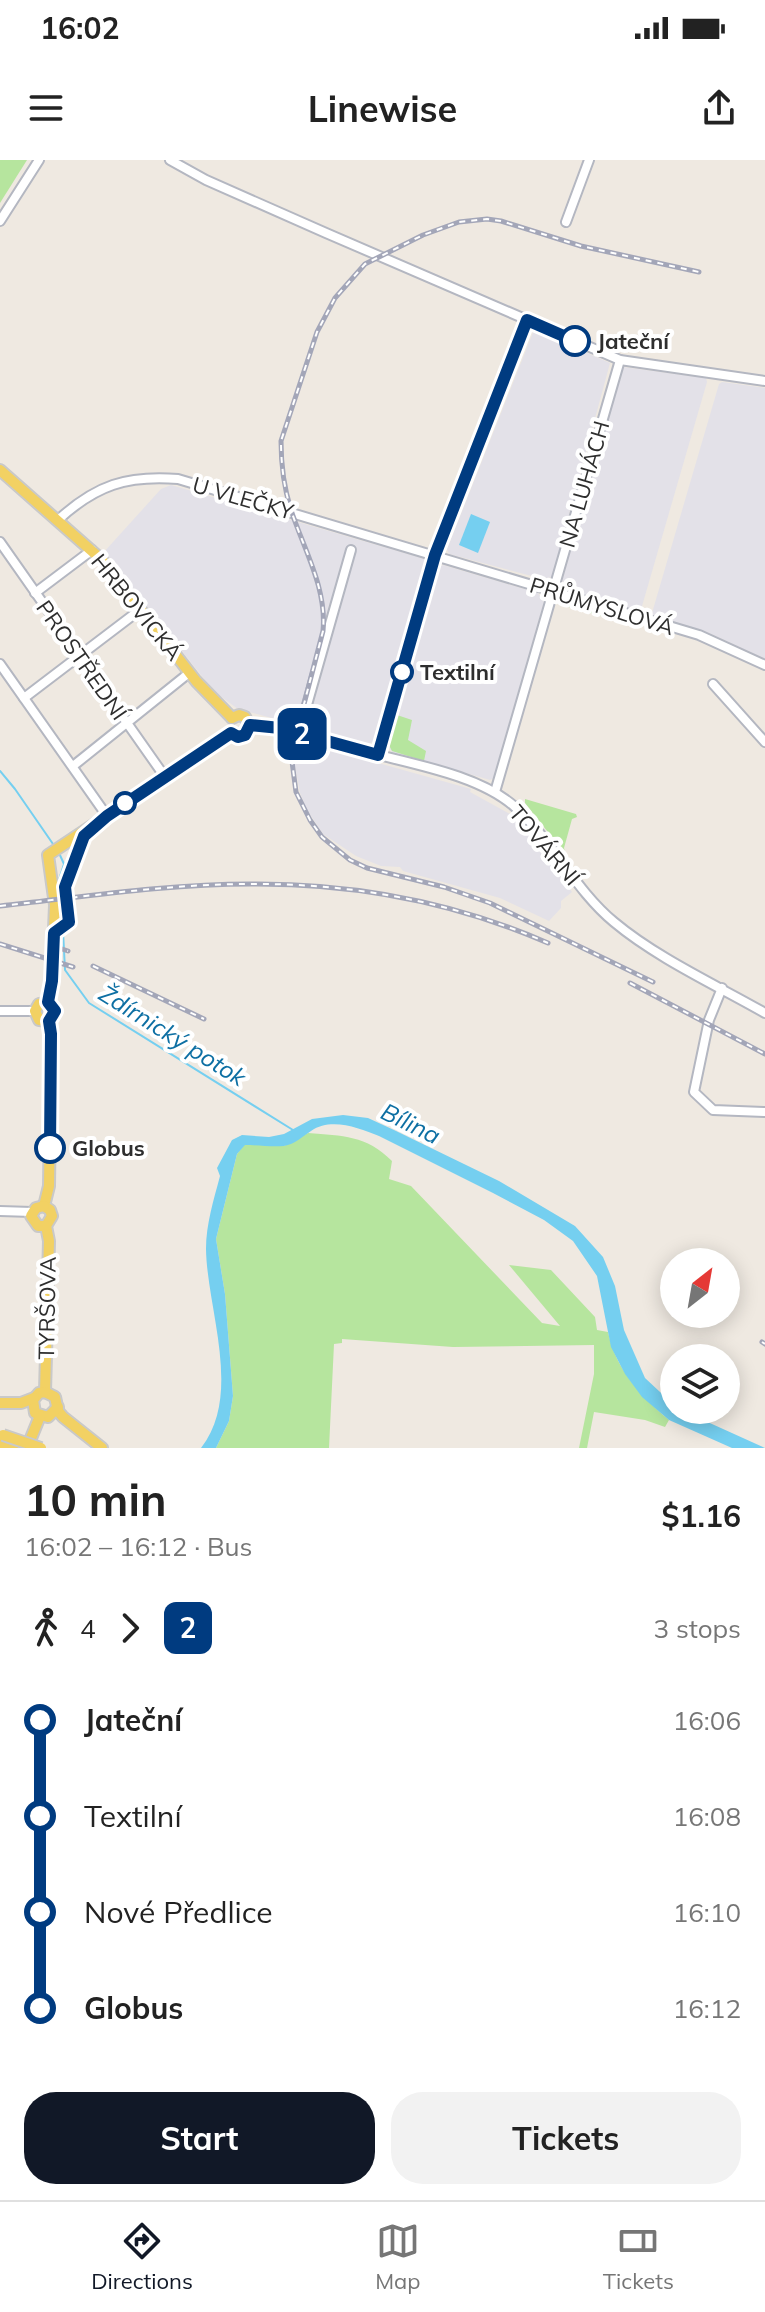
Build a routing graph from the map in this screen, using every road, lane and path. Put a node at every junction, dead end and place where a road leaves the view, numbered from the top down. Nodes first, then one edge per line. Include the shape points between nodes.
1 (39, 160) edge
2 (170, 160) edge
3 (589, 160) edge
4 (0, 221) edge
5 (566, 222) dead end
6 (527, 320) junction
7 (620, 360) junction
8 (765, 381) edge
9 (0, 470) edge
10 (58, 520) junction
11 (0, 542) edge
12 (92, 550) junction
13 (351, 550) dead end
14 (435, 555) junction
15 (553, 591) junction
16 (35, 593) junction
17 (141, 609) junction
18 (80, 656) junction
19 (0, 664) edge
20 (765, 665) edge
21 (189, 673) junction
22 (713, 684) dead end
23 (24, 698) junction
24 (232, 718) junction
25 (127, 723) junction
26 (250, 725) junction
27 (231, 733) junction
28 (299, 733) junction
29 (765, 742) edge
30 (378, 755) junction
31 (73, 766) junction
32 (165, 777) junction
33 (495, 792) junction
34 (107, 816) junction
35 (60, 929) junction
36 (722, 988) junction
37 (48, 1002) junction
38 (0, 1011) edge
39 (35, 1011) junction
40 (765, 1013) edge
41 (49, 1021) junction
42 (765, 1112) edge
43 (44, 1206) junction
44 (0, 1211) edge
45 (32, 1212) junction
46 (46, 1226) junction
47 (45, 1392) junction
48 (34, 1398) junction
49 (0, 1403) edge
50 (58, 1407) junction
51 (40, 1416) junction
52 (1, 1438) edge
53 (13, 1448) edge
54 (27, 1448) edge
55 (41, 1448) edge
56 (102, 1448) edge

1 - 4 street
2 - 6 street
3 - 5 street
6 - 7 street
6 - 14 street
7 - 8 street
7 - 15 street, NA LUHÁCH
9 - 10 main road, HRBOVICKÁ
10 - 12 main road, HRBOVICKÁ
10 - 14 street, U VLEČKY via 78,502 114,484 148,477 178,479
11 - 16 street, PROSTŘEDNÍ
12 - 16 street
12 - 17 main road, HRBOVICKÁ
13 - 28 street
14 - 15 street, PRŮMYSLOVÁ
14 - 30 street
15 - 20 street, PRŮMYSLOVÁ via 699,635
15 - 33 street, NA LUHÁCH
16 - 18 street, PROSTŘEDNÍ
17 - 18 street
17 - 21 main road, HRBOVICKÁ
18 - 23 street
18 - 25 street, PROSTŘEDNÍ
19 - 23 street
21 - 24 main road, HRBOVICKÁ
21 - 25 street
22 - 29 street
23 - 31 street
24 - 26 main road via 242,716
24 - 27 main road
25 - 31 street
25 - 32 street, PROSTŘEDNÍ
26 - 27 main road via 243,737
26 - 28 street, TOVÁRNÍ
27 - 32 main road
28 - 30 street, TOVÁRNÍ
30 - 33 street, TOVÁRNÍ
31 - 34 street
32 - 34 main road
33 - 36 street, TOVÁRNÍ via 524,816 611,920
34 - 35 main road via 84,836 68,872 69,919
34 - 35 main road, TYRŠOVA via 48,855
35 - 37 main road, TYRŠOVA
36 - 40 street, TOVÁRNÍ
36 - 42 street via 709,1020 694,1092 713,1110
37 - 39 main road
37 - 41 main road, TYRŠOVA via 55,1011
38 - 39 street
39 - 41 main road via 39,1020
41 - 43 main road, TYRŠOVA via 49,1186
43 - 45 main road
43 - 46 main road, TYRŠOVA via 52,1216
44 - 45 street
45 - 46 main road, TYRŠOVA via 34,1223
46 - 47 main road, TYRŠOVA
47 - 48 main road, TYRŠOVA
47 - 50 main road, TYRŠOVA via 55,1397
48 - 49 main road
48 - 51 main road via 33,1408
50 - 51 main road via 50,1416
50 - 56 main road, TYRŠOVA
51 - 54 main road
52 - 53 main road
52 - 55 main road, bridge

